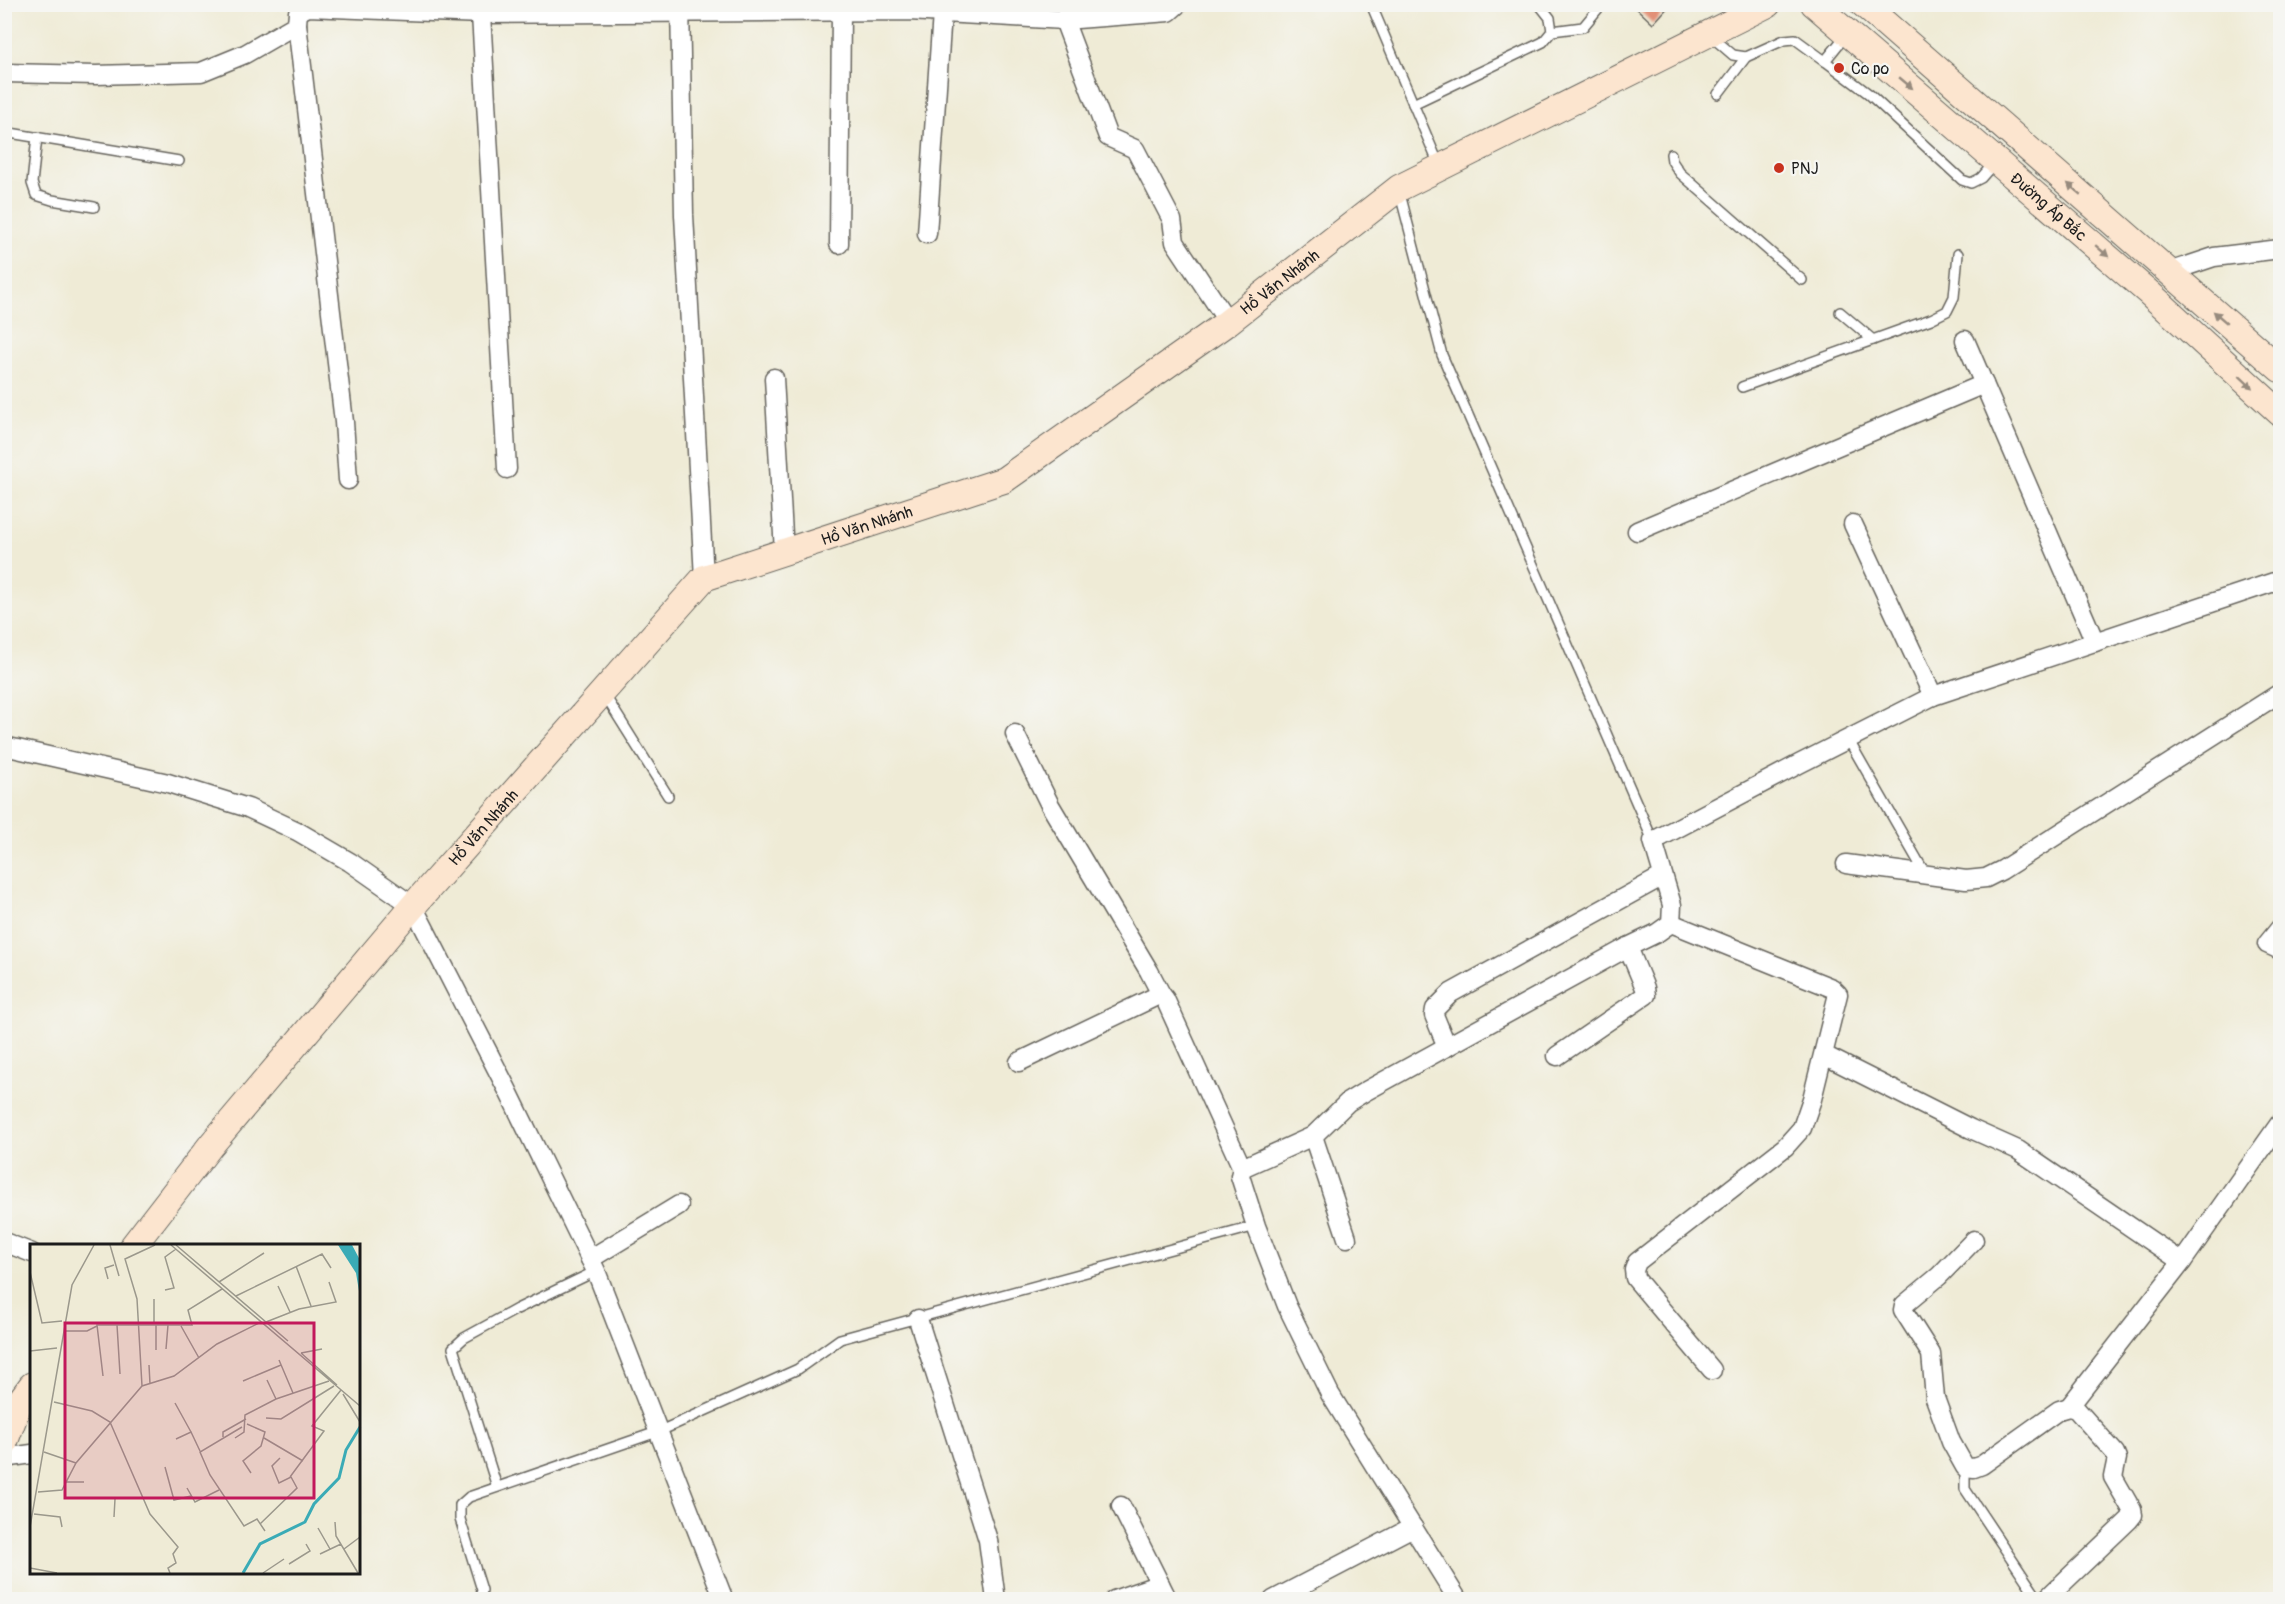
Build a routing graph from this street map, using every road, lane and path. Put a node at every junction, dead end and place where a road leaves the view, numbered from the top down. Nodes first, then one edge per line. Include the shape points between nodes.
1 (1178, 4) edge
2 (1371, 4) edge
3 (1539, 4) edge
4 (1602, 4) edge
5 (1768, 4) edge
6 (1814, 4) edge
7 (1863, 4) edge
8 (680, 8) edge
9 (816, 8) edge
10 (895, 8) edge
11 (840, 11) junction
12 (942, 13) junction
13 (481, 14) junction
14 (1064, 20) junction
15 (297, 24) junction
16 (1552, 31) junction
17 (1848, 33) junction
18 (1709, 34) junction
19 (1746, 57) junction
20 (1825, 61) junction
21 (4, 73) edge
22 (1718, 94) dead end
23 (1413, 104) junction
24 (4, 132) edge
25 (38, 137) junction
26 (1671, 154) dead end
27 (1996, 160) junction
28 (179, 161) dead end
29 (1439, 167) junction
30 (1971, 183) junction
31 (1399, 188) junction
32 (1967, 193) dead end
33 (94, 207) dead end
34 (927, 234) dead end
35 (839, 244) dead end
36 (2280, 249) edge
37 (1958, 254) dead end
38 (2169, 272) junction
39 (1802, 280) dead end
40 (1840, 312) dead end
41 (1228, 322) junction
42 (1873, 340) junction
43 (1965, 340) dead end
44 (2280, 369) edge
45 (774, 378) dead end
46 (1984, 384) junction
47 (1742, 387) dead end
48 (2280, 414) edge
49 (507, 469) dead end
50 (348, 480) dead end
51 (1853, 524) dead end
52 (1637, 531) dead end
53 (783, 552) junction
54 (704, 578) junction
55 (2280, 580) edge
56 (2095, 642) junction
57 (602, 692) junction
58 (2280, 693) edge
59 (1933, 696) junction
60 (1015, 734) dead end
61 (1848, 739) junction
62 (4, 746) edge
63 (668, 796) dead end
64 (1653, 841) junction
65 (1846, 864) dead end
66 (1926, 875) junction
67 (1664, 876) junction
68 (413, 906) junction
69 (1671, 923) junction
70 (2280, 928) edge
71 (1628, 947) junction
72 (2280, 950) edge
73 (1161, 994) junction
74 (1447, 1047) junction
75 (1824, 1055) junction
76 (1557, 1056) dead end
77 (1020, 1062) dead end
78 (2280, 1123) edge
79 (1313, 1136) junction
80 (1242, 1168) junction
81 (680, 1205) dead end
82 (1256, 1226) junction
83 (1347, 1238) dead end
84 (1974, 1240) dead end
85 (4, 1242) edge
86 (134, 1244) edge
87 (30, 1252) edge
88 (2182, 1262) junction
89 (593, 1265) junction
90 (918, 1319) junction
91 (1712, 1370) dead end
92 (30, 1388) edge
93 (2069, 1407) junction
94 (660, 1431) junction
95 (4, 1444) edge
96 (30, 1454) edge
97 (4, 1458) edge
98 (1965, 1467) junction
99 (498, 1487) junction
100 (1121, 1506) dead end
101 (1413, 1527) junction
102 (1164, 1592) edge
103 (480, 1599) edge
104 (724, 1599) edge
105 (996, 1599) edge
106 (1114, 1599) edge
107 (1273, 1599) edge
108 (1458, 1599) edge
109 (2039, 1599) edge
110 (2044, 1599) edge

1 - 14 street via 1169,12
2 - 23 lane
3 - 16 lane via 1550,18
4 - 16 lane via 1583,27
5 - 18 street, Hồ Văn Nhánh
6 - 17 street, Đường Ấp Bắc
38 -> 7 street, Đường Ấp Bắc
8 - 9 street
8 - 13 street
8 - 54 street via 684,215
9 - 11 street
10 - 11 street
10 - 12 street
11 - 35 street
12 - 14 street
12 - 34 street
13 - 15 street via 308,7 298,12
13 - 49 street
14 - 41 street via 1108,137 1134,149 1172,220 1175,242
15 - 21 street via 245,54 201,72
15 - 50 street
16 - 23 lane via 1543,42
17 - 20 lane
17 -> 27 street, Đường Ấp Bắc
18 - 19 lane via 1733,55
18 - 29 street, Hồ Văn Nhánh
19 - 20 lane via 1795,39
19 - 22 lane
20 - 30 lane via 1869,94 1962,180
23 - 29 lane
24 - 25 lane
25 - 28 lane
25 - 33 lane via 33,183 36,195
26 - 39 lane via 1680,173
27 - 30 lane via 1981,178
27 -> 48 street, Đường Ấp Bắc
29 - 31 street, Hồ Văn Nhánh
30 - 32 lane
31 - 41 street, Hồ Văn Nhánh
31 - 64 lane via 1442,355
36 - 38 street via 2214,256
37 - 42 lane via 1954,297 1947,311
44 -> 38 street, Đường Ấp Bắc
40 - 42 lane
41 - 53 street, Hồ Văn Nhánh via 1004,480
42 - 47 lane
43 - 46 street
45 - 53 street
46 - 52 street
46 - 56 street
51 - 59 street
53 - 54 street, Hồ Văn Nhánh
54 - 57 street, Hồ Văn Nhánh
55 - 56 street
56 - 59 street
57 - 63 lane
57 - 68 street, Hồ Văn Nhánh
58 - 66 street via 2002,870 1986,878 1966,880
59 - 61 street
60 - 73 street via 1050,805
61 - 64 street
61 - 66 lane
62 - 68 street via 168,783 248,808 350,862
64 - 67 street
65 - 66 street
67 - 69 street via 1672,905
67 - 74 street via 1451,993 1434,1015
68 - 86 street, Hồ Văn Nhánh via 211,1145
68 - 89 street
69 - 71 street
69 - 75 street via 1839,994
70 - 72 street via 2267,944
71 - 74 street
71 - 76 street via 1646,995
73 - 77 street
73 - 80 street
74 - 79 street via 1348,1102
75 - 88 street via 2018,1150
75 - 91 street via 1802,1128 1785,1147 1637,1262 1634,1270 1635,1278
78 - 88 street
79 - 80 street
79 - 83 street
80 - 82 street via 1240,1176
81 - 89 street
82 - 90 lane
82 - 101 street via 1287,1306 1330,1394
84 - 98 street via 1904,1305 1931,1354 1935,1398
85 - 87 street
88 - 93 street
89 - 94 street
89 - 99 lane via 453,1348
90 - 94 lane via 840,1340 798,1369
90 - 105 street via 988,1540
92 - 95 street via 20,1401
93 - 98 street via 2059,1410 1982,1465
93 - 110 street via 2076,1409 2115,1453 2113,1477 2133,1515
94 - 99 lane
94 - 104 street
96 - 97 street
98 - 109 lane via 1965,1489
99 - 103 lane via 469,1497 460,1505 460,1519 482,1590
100 - 102 street
101 - 107 street
101 - 108 street
102 - 106 street

